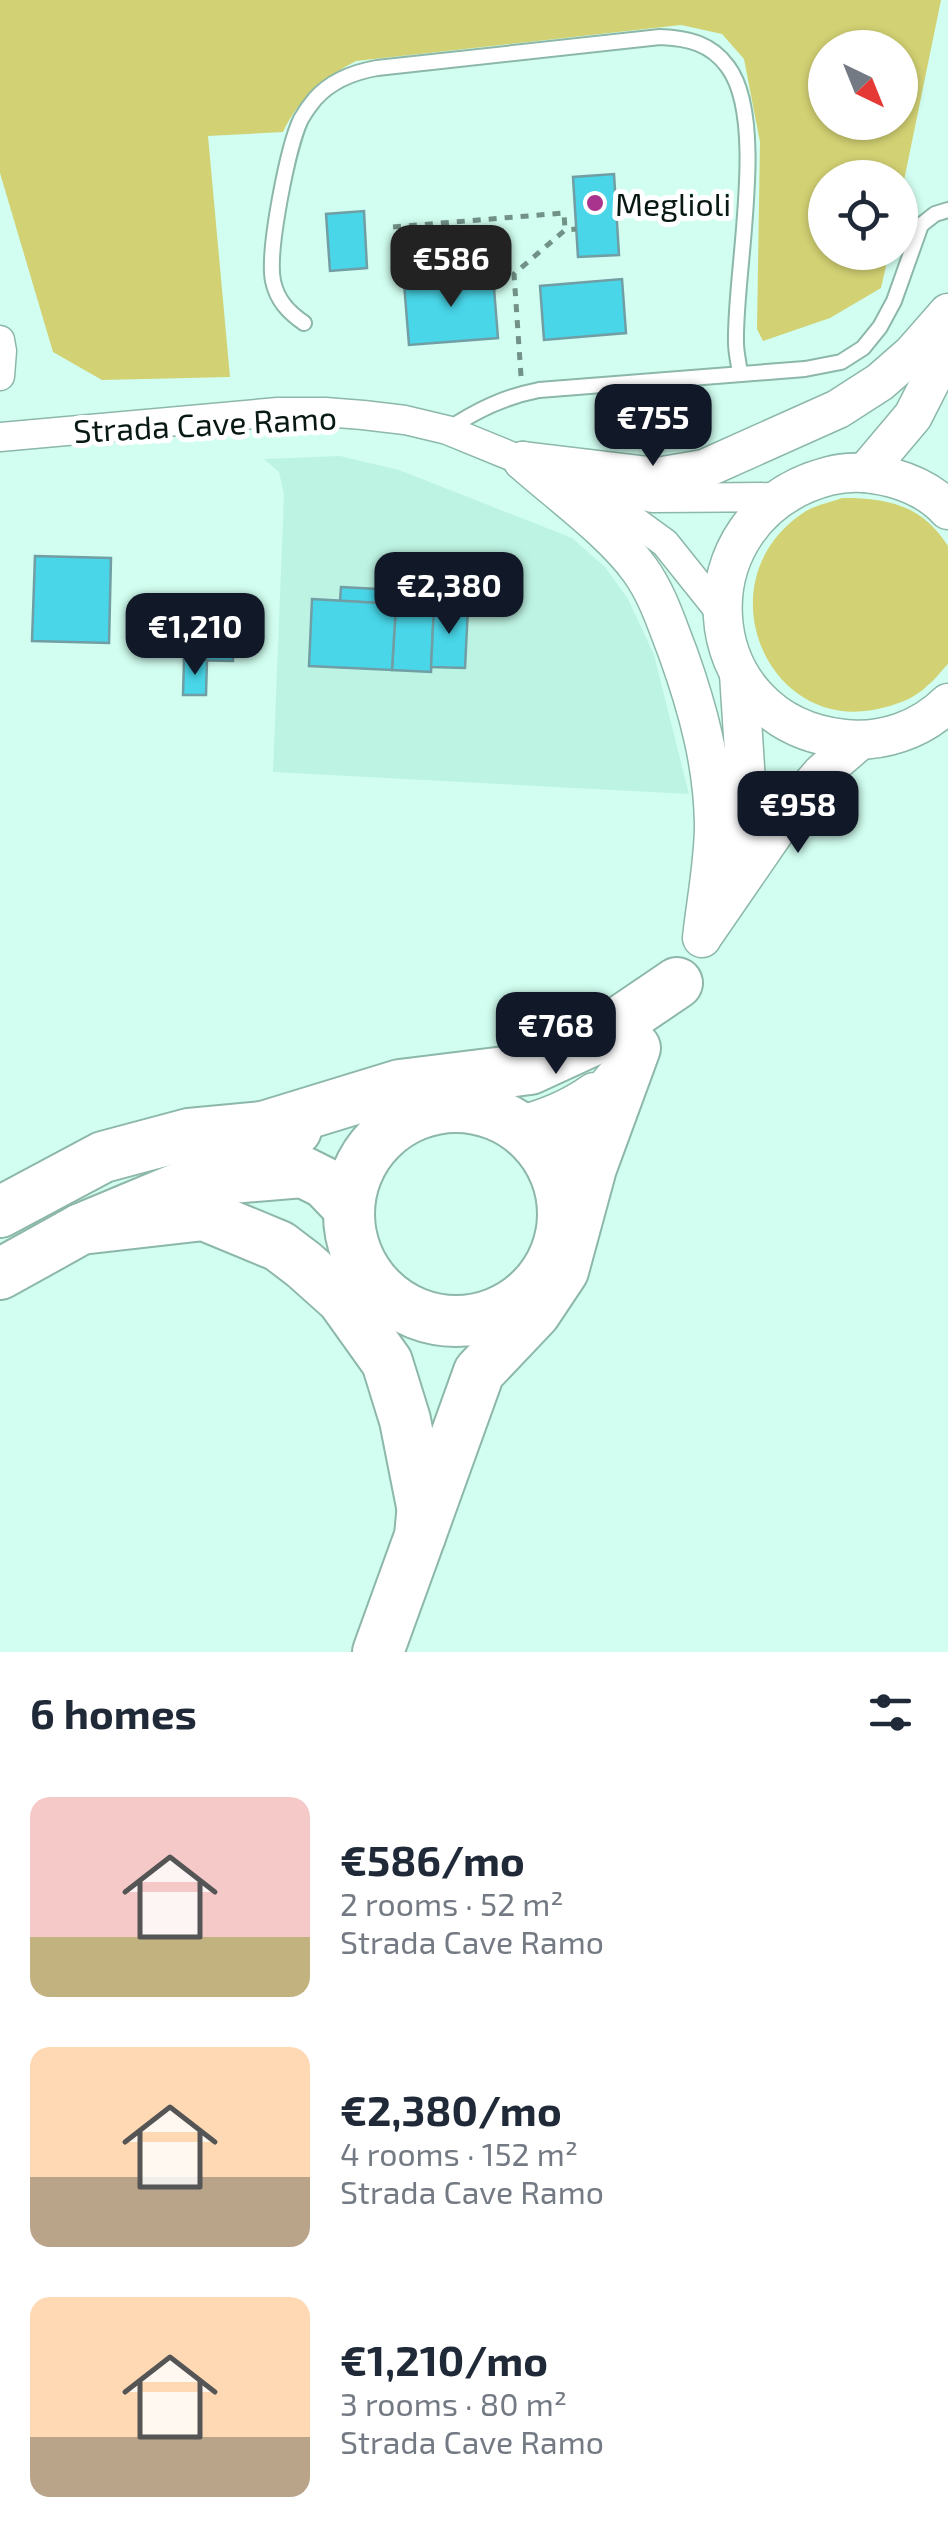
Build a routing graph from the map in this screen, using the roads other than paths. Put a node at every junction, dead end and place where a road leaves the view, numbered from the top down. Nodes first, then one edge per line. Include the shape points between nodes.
1 (948, 210) edge
2 (948, 313) edge
3 (304, 323) dead end
4 (0, 340) edge
5 (948, 348) edge
6 (740, 374) junction
7 (0, 376) edge
8 (447, 430) junction
9 (0, 437) edge
10 (523, 461) junction
11 (865, 473) junction
12 (780, 497) junction
13 (948, 510) edge
14 (722, 614) junction
15 (739, 674) junction
16 (948, 703) edge
17 (859, 741) junction
18 (702, 938) junction
19 (677, 983) junction
20 (626, 1062) junction
21 (263, 1127) junction
22 (381, 1137) junction
23 (534, 1143) junction
24 (348, 1208) junction
25 (0, 1212) edge
26 (81, 1229) junction
27 (0, 1274) edge
28 (408, 1310) junction
29 (484, 1317) junction
30 (422, 1503) junction
31 (378, 1652) edge

1 - 6 lane via 921,225 894,301 863,348 841,362
2 - 10 street via 912,354 838,410 704,470 656,476
3 - 6 lane via 279,298 272,254 292,144 302,118 328,88 377,68 686,38 728,65 744,110
4 - 7 street
5 - 11 street via 914,416
6 - 8 lane via 522,394 477,410
8 - 9 street, Strada Cave Ramo via 364,415 278,412
8 - 10 street, Strada Cave Ramo
10 - 12 street, Strada Cave Ramo via 652,498
10 - 14 street, Strada Cave Ramo via 665,543
10 - 18 street via 622,547 657,598 689,684 711,774 714,828
11 - 12 street via 806,482
11 - 13 street via 906,482
12 - 14 street via 754,519 736,548 724,580
14 - 15 street
15 - 17 street via 761,703 790,724
15 - 18 street via 746,782 736,843
16 - 17 street via 916,727
17 - 18 street via 789,811
18 - 19 street
19 - 20 street
19 - 21 highway via 593,1040 530,1069 400,1085
20 - 23 street
20 - 30 highway via 563,1271 535,1313 479,1372
21 - 22 highway
21 - 25 highway via 189,1134 103,1158
22 - 23 highway via 401,1121 450,1106 498,1114
22 - 24 highway via 354,1179
23 - 29 highway via 558,1180 563,1203 557,1250 526,1295
24 - 26 highway via 325,1182 303,1172 196,1180
24 - 28 highway via 362,1266
26 - 27 highway
26 - 30 highway via 204,1215 278,1246 304,1265 342,1299 388,1362
28 - 29 highway via 445,1320
28 - 30 highway via 424,1362
29 - 30 highway via 451,1366
30 - 31 highway

